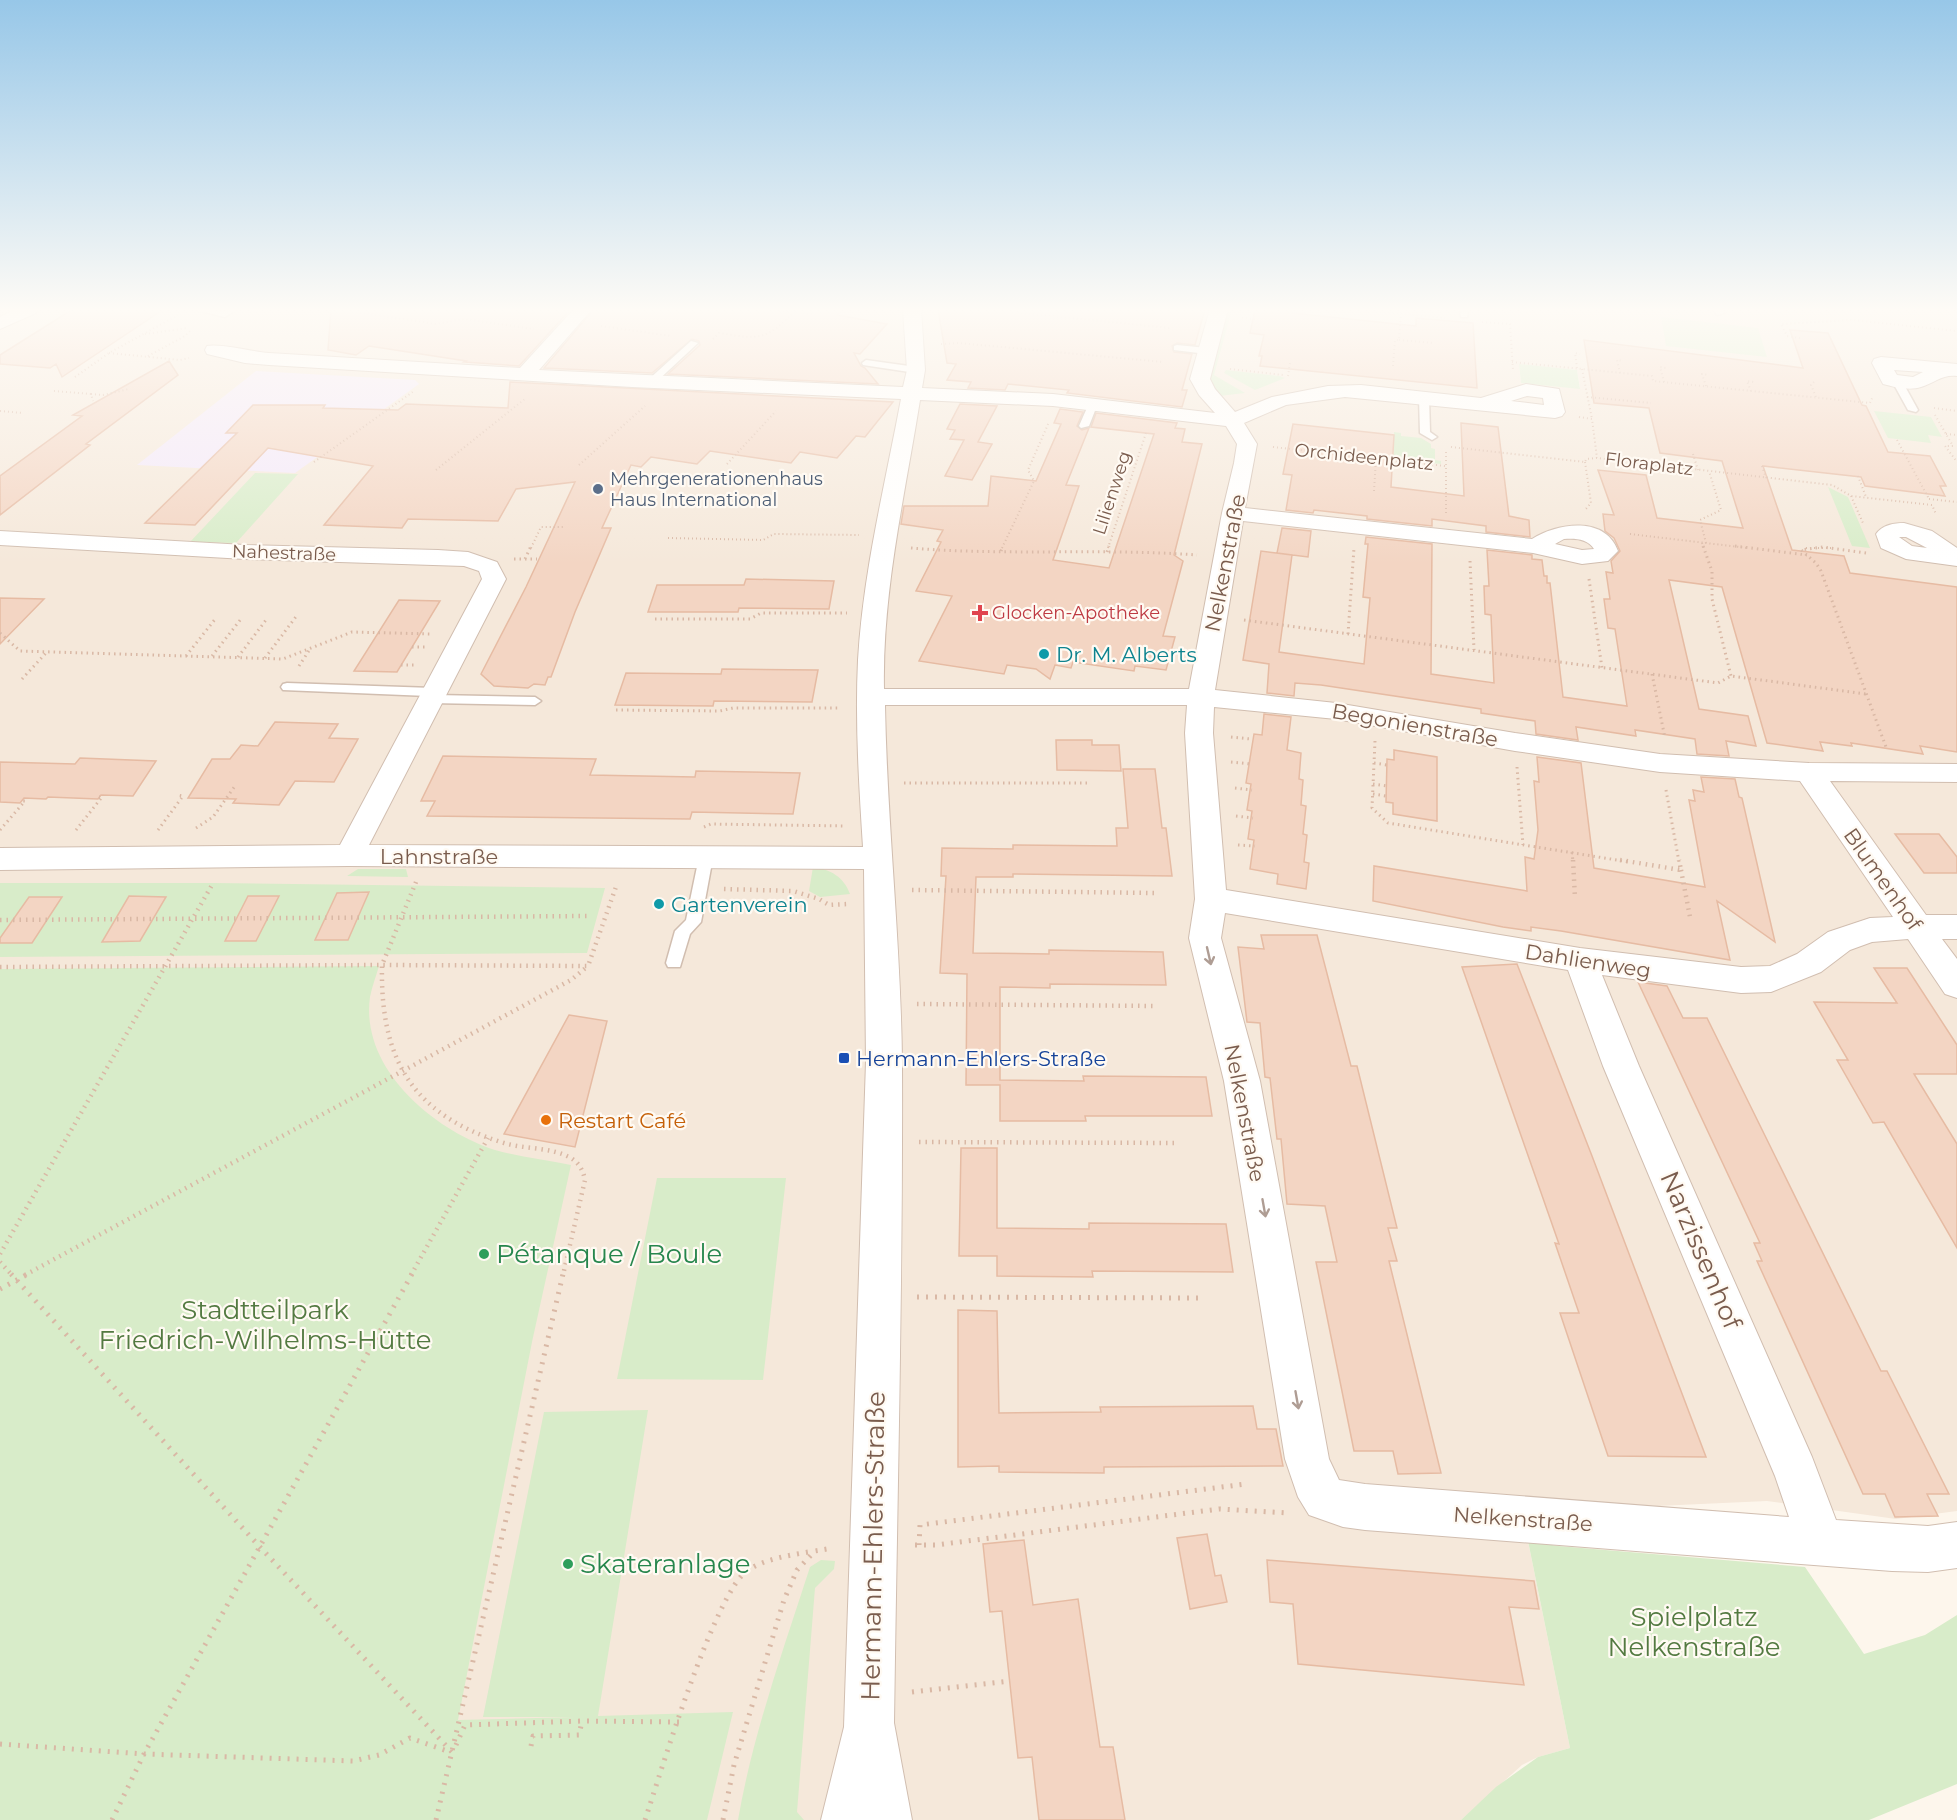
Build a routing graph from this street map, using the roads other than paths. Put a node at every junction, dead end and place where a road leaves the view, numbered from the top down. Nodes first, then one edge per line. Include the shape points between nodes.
1 (911, 394) joint
2 (1209, 394) edge
3 (1308, 394) edge
4 (1387, 394) edge
5 (1902, 394) edge
6 (1424, 398) junction
7 (1094, 403) junction
8 (1482, 404) dead end
9 (1913, 410) dead end
10 (1233, 421) junction
11 (1084, 426) dead end
12 (1432, 437) dead end
13 (1233, 513) junction
14 (0, 538) edge
15 (1536, 546) junction
16 (287, 687) dead end
17 (431, 696) junction
18 (1202, 697) junction
19 (535, 701) dead end
20 (872, 703) junction
21 (1809, 772) junction
22 (1957, 773) edge
23 (349, 855) junction
24 (706, 857) junction
25 (878, 858) junction
26 (0, 859) edge
27 (1211, 899) junction
28 (1917, 927) junction
29 (1957, 927) edge
30 (1580, 960) junction
31 (674, 963) dead end
32 (1957, 986) edge
33 (1819, 1542) junction
34 (1957, 1545) edge
35 (869, 1710) junction
36 (847, 1820) edge
37 (886, 1820) edge

1 - 7 street
1 - 20 street, Hermann-Ehlers-Straße via 874,613
2 - 10 street
3 - 10 street
4 - 6 street
5 - 9 lane
6 - 8 street
6 - 12 lane via 1425,433
7 - 10 street
7 - 11 lane
10 - 13 street, Nelkenstraße via 1247,444
13 - 15 street
13 - 18 street, Nelkenstraße
14 - 17 street, Nahestraße via 245,552 468,559 489,567 494,579
15 - 15 street via 1558,534 1585,531 1606,546 1605,554 1586,557
16 - 17 lane
17 - 19 lane
17 - 23 street, Nahestraße
18 - 20 street, Begonienstraße
18 - 21 street, Begonienstraße via 1299,706 1666,763
18 - 27 street, Nelkenstraße via 1199,733
20 - 25 street, Hermann-Ehlers-Straße
21 - 22 street, Begonienstraße
21 - 28 street, Blumenhof
23 - 24 street, Lahnstraße
23 - 26 street, Lahnstraße
24 - 25 street, Lahnstraße
24 - 31 lane via 693,922 683,931
25 - 35 street, Hermann-Ehlers-Straße via 883,1142
27 - 30 street, Dahlienweg
27 -> 33 street, Nelkenstraße via 1205,938 1242,1081 1307,1459 1325,1498 1365,1507
28 - 29 street, Dahlienweg
28 - 30 street, Dahlienweg via 1870,930 1839,941 1809,963 1772,979 1710,978
28 - 32 street, Blumenhof
30 - 33 street, Narzissenhof via 1621,1066 1796,1473
33 - 34 street, Nelkenstraße via 1929,1549
35 - 36 street, Hermann-Ehlers-Straße
35 - 37 street, Hermann-Ehlers-Straße

